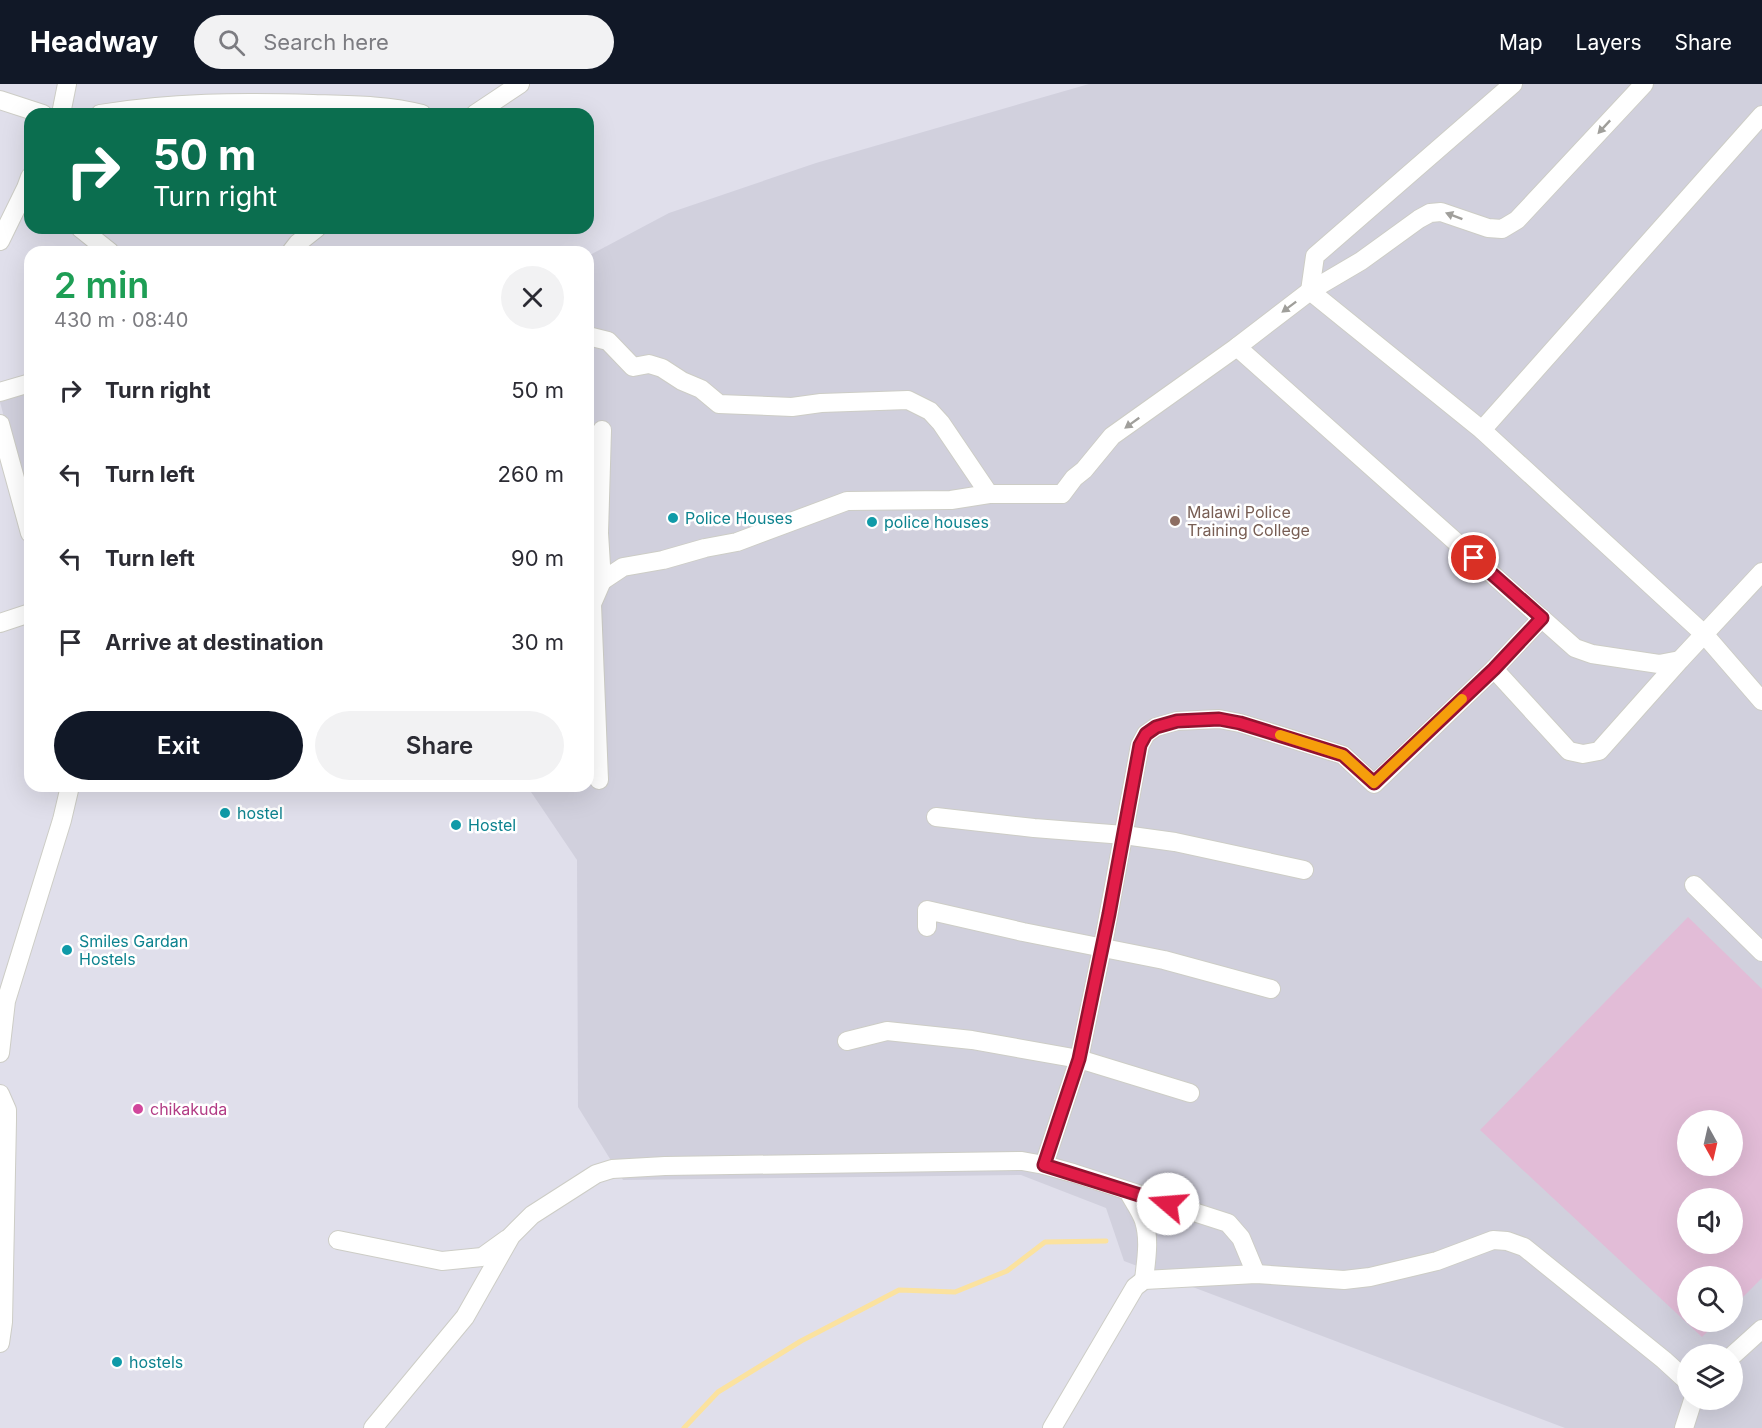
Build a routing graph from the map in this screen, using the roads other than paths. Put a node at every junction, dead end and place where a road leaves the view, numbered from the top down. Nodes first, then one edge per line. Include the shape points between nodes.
1 (67, 84) edge
2 (520, 84) edge
3 (1513, 84) edge
4 (1644, 84) edge
5 (0, 100) edge
6 (25, 108) edge
7 (62, 108) edge
8 (144, 108) edge
9 (376, 108) edge
10 (484, 108) edge
11 (1762, 115) edge
12 (24, 195) edge
13 (88, 234) edge
14 (309, 234) edge
15 (0, 241) edge
16 (102, 246) edge
17 (296, 246) edge
18 (1310, 291) junction
19 (594, 338) edge
20 (1237, 346) junction
21 (24, 385) edge
22 (0, 392) edge
23 (0, 424) edge
24 (602, 430) dead end
25 (1482, 430) junction
26 (990, 494) junction
27 (24, 511) edge
28 (594, 521) edge
29 (594, 537) edge
30 (1762, 572) edge
31 (602, 581) junction
32 (594, 599) edge
33 (24, 615) edge
34 (1542, 618) junction
35 (0, 623) edge
36 (1704, 634) junction
37 (1680, 660) junction
38 (594, 663) edge
39 (1494, 669) junction
40 (1762, 701) edge
41 (598, 780) dead end
42 (69, 792) edge
43 (936, 817) dead end
44 (1124, 835) junction
45 (1304, 870) dead end
46 (1694, 885) dead end
47 (927, 927) dead end
48 (1102, 948) junction
49 (1762, 952) edge
50 (1271, 989) dead end
51 (847, 1041) dead end
52 (0, 1053) edge
53 (1079, 1059) junction
54 (0, 1094) edge
55 (1190, 1094) dead end
56 (1044, 1165) junction
57 (1128, 1191) junction
58 (511, 1236) junction
59 (338, 1240) dead end
60 (1256, 1274) junction
61 (1144, 1280) junction
62 (1762, 1329) edge
63 (0, 1343) edge
64 (1743, 1346) edge
65 (1677, 1371) edge
66 (1690, 1410) edge
67 (374, 1428) edge
68 (1052, 1428) edge
69 (1684, 1428) edge

1 - 7 street
2 - 10 street
3 - 18 street via 1315,256
4 -> 18 street via 1517,220 1502,228 1488,228 1442,212 1430,213
5 - 6 street
8 - 9 street via 250,102
11 - 25 street
12 - 15 street
13 - 16 street
14 - 17 street
18 -> 20 street
18 - 25 street
19 - 26 street via 608,342 633,367 649,364 662,368 701,389 719,404 792,407 883,400 916,403 941,423
20 -> 26 street via 1112,436 1062,494
20 - 34 street
21 - 22 street
23 - 27 street
24 - 28 street
25 - 36 street
26 - 31 street via 951,500 847,501 737,542 623,567
29 - 31 street
30 - 36 street
31 - 32 street
33 - 35 street
34 - 37 street via 1575,648 1592,654 1659,664
34 - 39 street
36 - 37 street
36 - 40 street
37 - 39 street via 1599,751 1583,754 1569,751
38 - 41 street
39 - 44 street via 1374,783 1343,755 1240,723 1219,719 1177,721 1156,727 1140,745
42 - 52 street via 6,1001
43 - 44 street
44 - 45 street
44 - 48 street
46 - 49 street
47 - 48 street via 927,910
48 - 50 street
48 - 53 street
51 - 53 street via 887,1031 972,1040
53 - 55 street
53 - 56 street
54 - 63 street via 7,1110
56 - 57 street
56 - 58 street via 1001,1160 612,1169 596,1174 532,1215
57 - 60 street via 1228,1223 1240,1238
57 - 61 street via 1146,1230
58 - 59 street via 482,1257 442,1261
58 - 67 street via 465,1317
60 - 61 street
60 - 65 street via 1344,1280 1370,1277 1437,1261 1492,1240 1507,1241 1524,1246
61 - 68 street via 1135,1287
62 - 64 street
66 - 69 street

